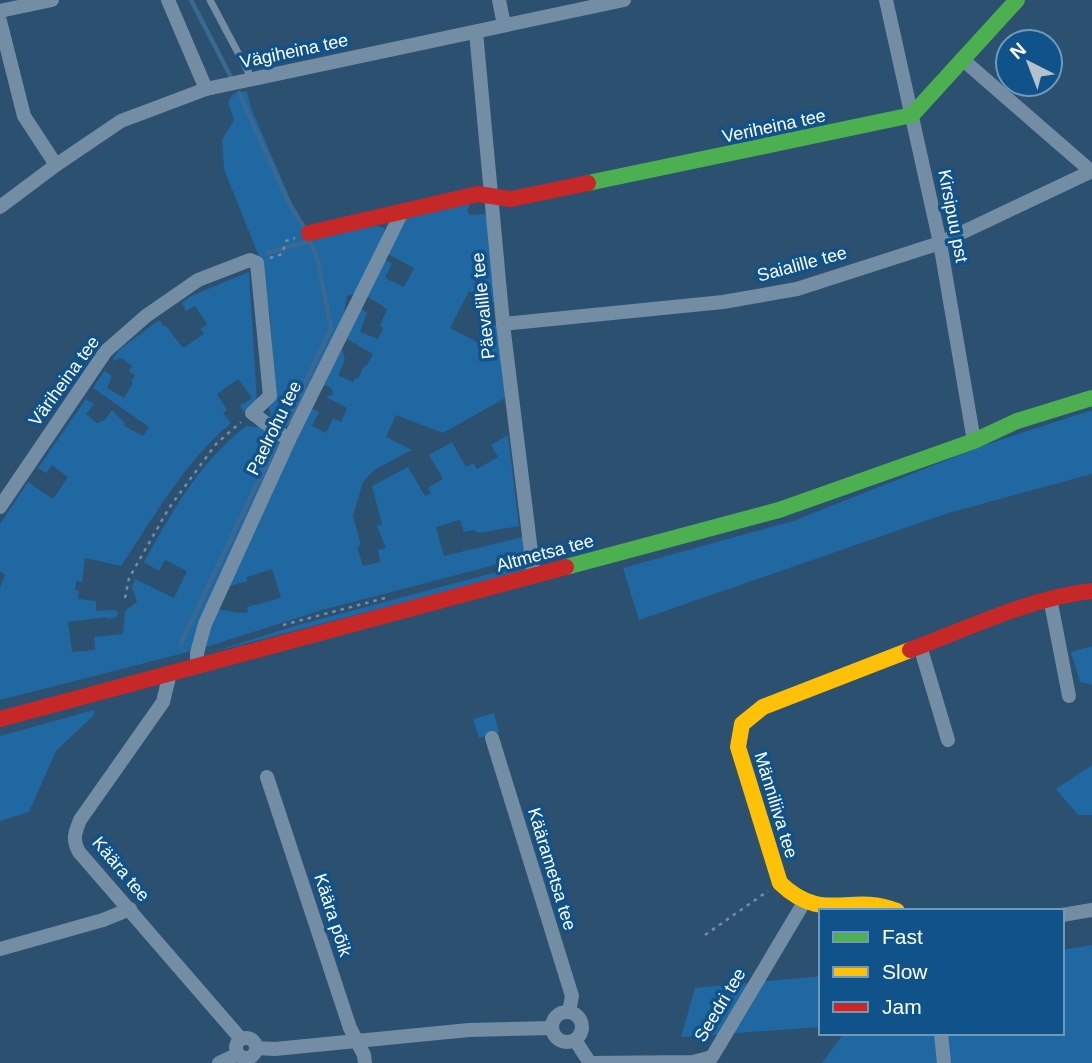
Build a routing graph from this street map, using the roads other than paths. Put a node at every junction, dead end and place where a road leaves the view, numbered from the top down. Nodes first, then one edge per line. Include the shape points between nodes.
1 (52, 0) edge
2 (168, 0) edge
3 (210, 0) edge
4 (499, 0) edge
5 (624, 0) edge
6 (886, 0) edge
7 (1017, 0) edge
8 (0, 11) edge
9 (0, 21) edge
10 (504, 25) junction
11 (476, 32) junction
12 (962, 59) junction
13 (252, 79) junction
14 (206, 89) junction
15 (912, 115) junction
16 (56, 165) junction
17 (1092, 171) edge
18 (491, 197) junction
19 (0, 207) edge
20 (401, 212) junction
21 (309, 233) dead end
22 (940, 243) junction
23 (503, 324) junction
24 (1092, 398) edge
25 (289, 440) junction
26 (974, 441) junction
27 (0, 507) edge
28 (534, 576) junction
29 (1092, 591) edge
30 (1051, 598) junction
31 (920, 646) junction
32 (197, 665) junction
33 (170, 673) junction
34 (1069, 696) dead end
35 (0, 719) edge
36 (492, 738) dead end
37 (948, 740) dead end
38 (267, 777) dead end
39 (803, 904) junction
40 (130, 909) junction
41 (893, 909) edge
42 (1092, 910) edge
43 (1064, 915) edge
44 (0, 949) edge
45 (569, 1012) junction
46 (552, 1028) junction
47 (941, 1035) edge
48 (241, 1038) junction
49 (575, 1040) junction
50 (358, 1041) junction
51 (256, 1048) junction
52 (238, 1054) junction
53 (219, 1063) edge
54 (365, 1063) edge
55 (590, 1063) edge
56 (944, 1063) edge

1 - 8 street
2 - 14 street
3 - 13 lane
4 - 10 street
5 - 10 street, Vägiheina tee
6 - 15 street, Kirsipuu pst
7 - 12 street
9 - 16 street via 24,116
10 - 11 street, Vägiheina tee
11 - 13 street, Vägiheina tee
11 - 18 street, Päevalille tee
12 - 15 street
12 - 17 street, Saialille tee
13 - 14 street, Vägiheina tee
14 - 16 street, Vägiheina tee via 121,121
15 - 18 street, Veriheina tee via 511,199
15 - 22 street, Kirsipuu pst
16 - 19 street, Vägiheina tee
17 - 22 street, Saialille tee
18 - 20 street via 478,194
18 - 23 street, Päevalille tee
20 - 21 street
20 - 25 street, Paelrohu tee
22 - 23 street, Saialille tee via 797,289 723,302
22 - 26 street, Kirsipuu pst
23 - 28 street, Päevalille tee
24 - 26 street, Altmetsa tee via 1017,421
25 - 27 street, Väriheina tee via 252,413 270,396 257,263 250,260 198,280 106,351
25 - 32 street, Paelrohu tee via 205,624
26 - 28 street, Altmetsa tee via 779,510
28 - 32 street, Altmetsa tee
29 - 30 street, Männiliiva tee
30 - 31 street, Männiliiva tee
30 - 34 street
31 - 37 street
31 - 39 street, Männiliiva tee via 763,707 742,724 738,747 780,883
32 - 33 street, Altmetsa tee
33 - 35 street, Altmetsa tee
33 - 40 street, Käära tee via 163,702 74,833 79,852
36 - 45 street, Käärametsa tee via 572,996
38 - 50 street, Käära põik
39 - 41 street via 873,903
39 - 55 street, Seedri tee via 712,1057 693,1062
40 - 44 street
40 - 48 street, Käära tee
42 - 43 street
45 - 46 street via 556,1017
45 - 49 street via 582,1026
46 - 49 street via 562,1041
46 - 50 street
47 - 56 street
48 - 51 street via 251,1039
48 - 52 street via 236,1045
49 - 55 street
50 - 51 street
50 - 54 street, Käära põik
51 - 52 street via 249,1057
52 - 53 street

